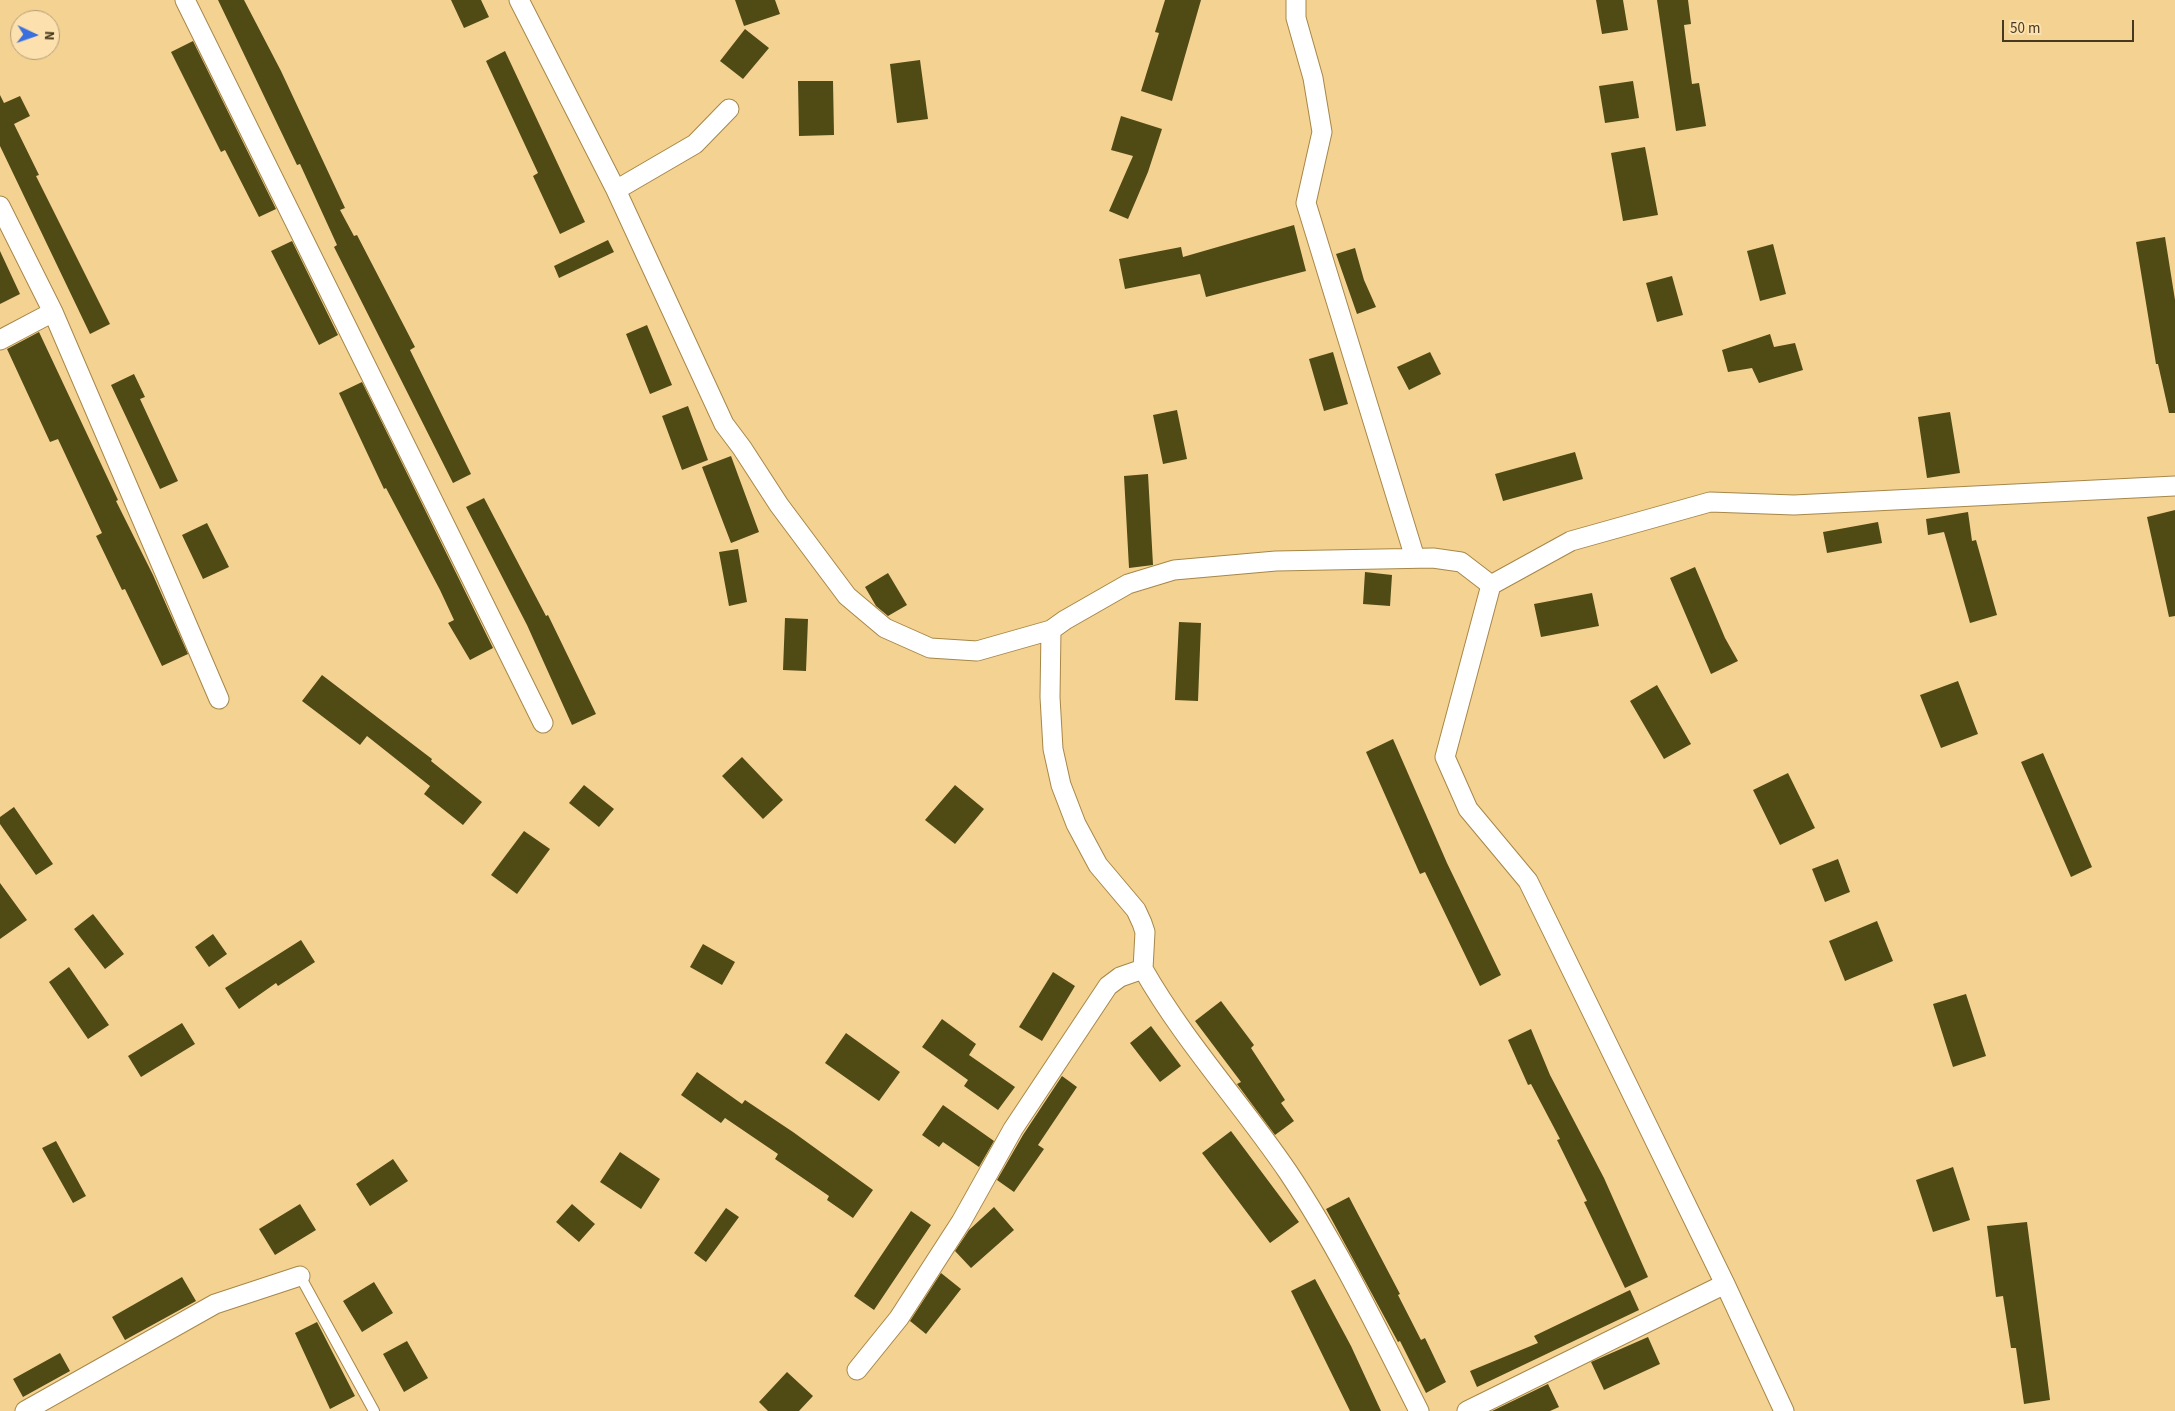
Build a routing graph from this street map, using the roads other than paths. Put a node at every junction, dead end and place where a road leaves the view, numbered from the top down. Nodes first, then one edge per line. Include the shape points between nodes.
1 (185, 0) edge
2 (519, 0) edge
3 (1296, 0) edge
4 (730, 110) dead end
5 (616, 190) junction
6 (0, 206) edge
7 (54, 312) junction
8 (0, 340) edge
9 (2175, 486) edge
10 (1415, 558) junction
11 (1491, 585) junction
12 (1051, 630) junction
13 (219, 699) dead end
14 (544, 723) dead end
15 (1143, 968) junction
16 (300, 1276) joint
17 (1725, 1284) junction
18 (857, 1370) dead end
19 (25, 1411) edge
20 (374, 1411) edge
21 (1419, 1411) edge
22 (1467, 1411) edge
23 (1784, 1411) edge

1 - 14 street
2 - 5 street
3 - 10 street via 1296,18 1313,78 1322,132 1306,203
4 - 5 street via 695,144
5 - 12 street via 724,424 847,596 885,628 930,648 977,651
6 - 7 street
7 - 8 street
7 - 13 street
9 - 11 street via 1794,505 1710,502 1571,541
10 - 11 street via 1461,562
10 - 12 street via 1276,561 1174,570 1128,584
11 - 17 street via 1445,757 1468,809 1528,881
12 - 15 street via 1053,748 1062,785 1076,824 1098,865 1136,910 1142,923 1145,932
15 - 18 street via 1120,977 1108,986 1013,1129 961,1222 909,1302
15 - 21 street via 1176,1021 1287,1170 1320,1221
16 - 19 street via 215,1304
16 - 20 lane
17 - 22 street
17 - 23 street

